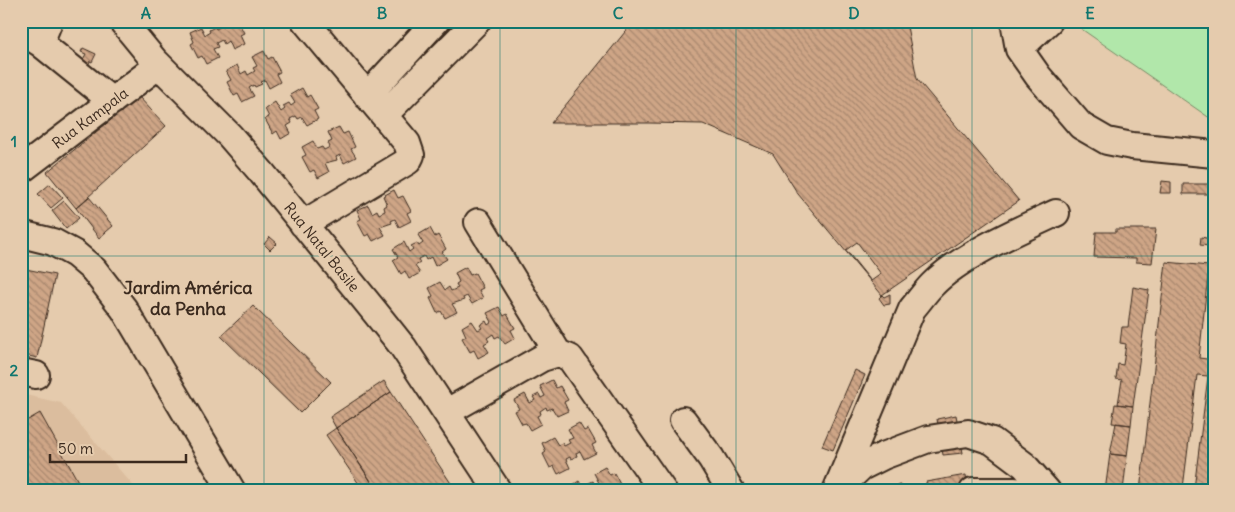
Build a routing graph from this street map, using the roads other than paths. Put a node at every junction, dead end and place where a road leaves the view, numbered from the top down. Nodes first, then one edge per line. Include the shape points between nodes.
1 (122, 21) edge
2 (305, 21) edge
3 (436, 21) edge
4 (477, 21) edge
5 (1014, 21) edge
6 (1049, 21) edge
7 (37, 32) edge
8 (1019, 49) junction
9 (158, 65) junction
10 (367, 96) junction
11 (112, 102) junction
12 (384, 115) junction
13 (1214, 154) edge
14 (21, 170) edge
15 (1056, 214) dead end
16 (478, 222) dead end
17 (303, 224) junction
18 (21, 234) edge
19 (558, 353) junction
20 (446, 412) junction
21 (683, 420) dead end
22 (837, 490) edge
23 (232, 491) edge
24 (498, 491) edge
25 (663, 491) edge
26 (731, 491) edge
27 (973, 491) edge
28 (1015, 491) edge
29 (1047, 491) edge

1 - 9 street, Rua Natal Basile
2 - 10 street
3 - 10 street
4 - 12 street
5 - 8 street
6 - 8 street
7 - 11 street
8 - 13 street via 1081,126 1107,141
9 - 11 street, Rua Kampala
9 - 17 street, Rua Natal Basile via 230,136
10 - 12 street
11 - 14 street, Rua Kampala
12 - 17 street via 407,143 411,155 408,161
15 - 22 street via 963,261 933,284 912,309
16 - 19 street
17 - 20 street, Rua Natal Basile via 403,347
18 - 23 street via 53,242 94,270 124,309
19 - 20 street via 542,358
19 - 25 street via 570,358
20 - 24 street, Rua Natal Basile
21 - 26 street
22 - 29 street via 861,467 882,456 928,439 968,433 992,441 1024,465
27 - 28 street

